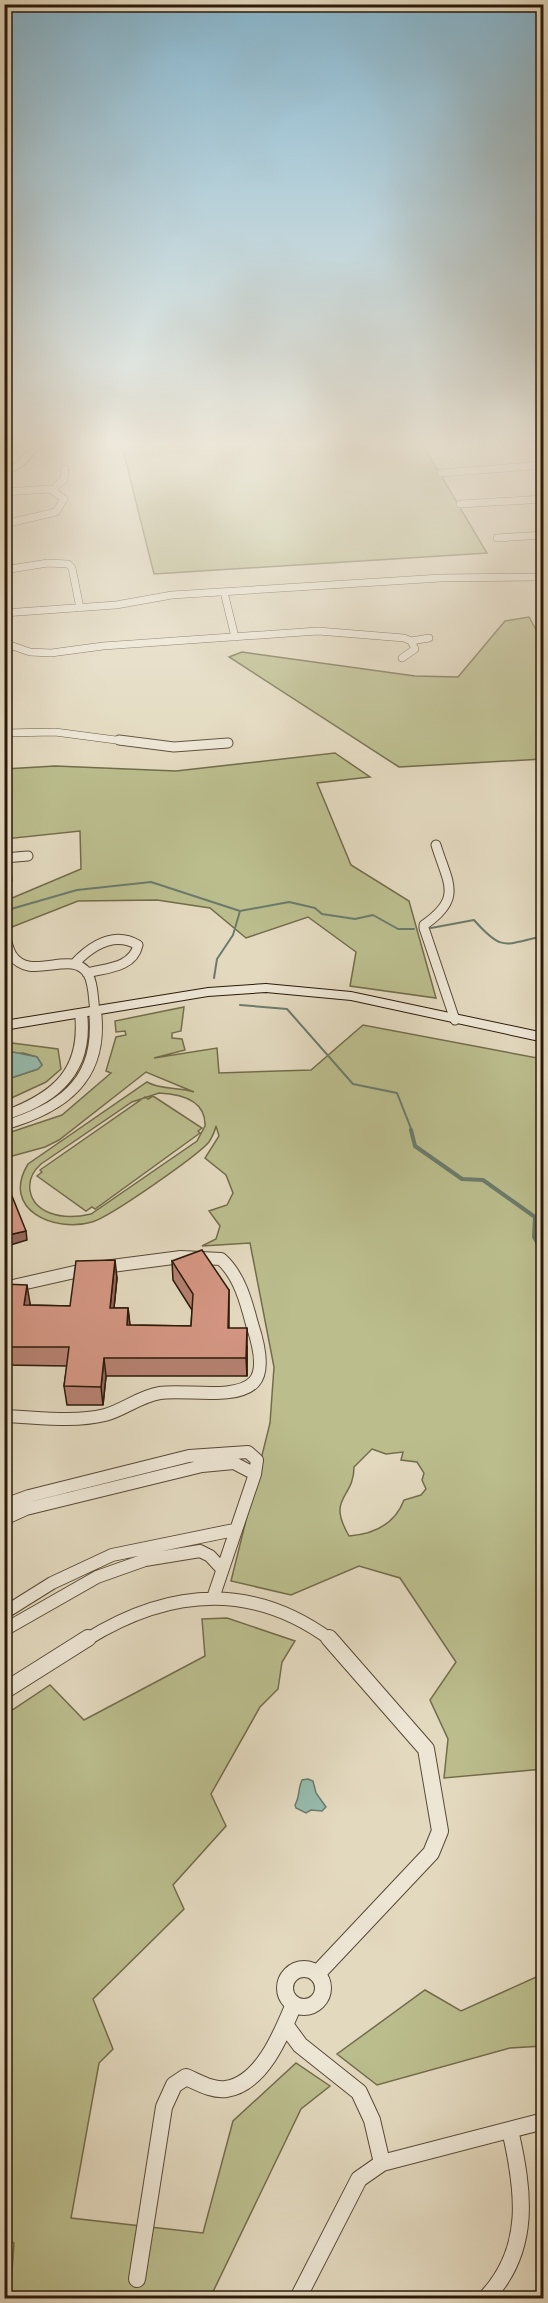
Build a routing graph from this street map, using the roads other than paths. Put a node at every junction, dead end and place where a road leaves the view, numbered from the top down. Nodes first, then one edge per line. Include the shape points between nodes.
1 (4, 570) edge
2 (540, 577) edge
3 (543, 585) edge
4 (224, 592) junction
5 (80, 608) junction
6 (4, 613) edge
7 (235, 637) junction
8 (429, 638) dead end
9 (411, 641) junction
10 (4, 643) edge
11 (402, 658) dead end
12 (4, 733) edge
13 (228, 743) dead end
14 (436, 845) dead end
15 (28, 856) dead end
16 (5, 858) edge
17 (4, 886) edge
18 (4, 933) edge
19 (74, 964) junction
20 (87, 973) junction
21 (88, 1012) junction
22 (455, 1020) junction
23 (4, 1026) edge
24 (543, 1038) edge
25 (4, 1116) edge
26 (4, 1126) edge
27 (4, 1288) edge
28 (4, 1416) edge
29 (255, 1474) junction
30 (4, 1505) edge
31 (4, 1519) edge
32 (234, 1530) junction
33 (222, 1569) junction
34 (213, 1599) junction
35 (4, 1613) edge
36 (4, 1630) edge
37 (4, 1691) edge
38 (317, 1974) junction
39 (294, 2004) junction
40 (286, 2026) junction
41 (543, 2121) edge
42 (510, 2130) junction
43 (382, 2163) junction
44 (137, 2279) dead end
45 (298, 2298) edge
46 (486, 2298) edge

1 - 5 street via 68,564 72,567
2 - 3 street
2 - 4 street via 441,578
4 - 5 street
4 - 7 street
5 - 6 street
7 - 9 street via 327,631
7 - 10 street via 51,653 30,652
8 - 9 street
9 - 11 street via 415,651
12 - 13 street via 55,732 174,747
14 - 22 street via 449,888 449,902 424,928
15 - 16 street
16 - 17 street
18 - 19 street via 12,955 25,965 46,968
19 - 20 street
19 - 20 street via 84,951 101,943 122,939 138,945 130,961
20 - 21 street
21 - 22 main road via 208,992 266,988 329,993
21 - 23 main road
21 - 25 street via 84,1046 73,1070 44,1096
21 - 26 street via 99,1029 98,1045 79,1083 44,1110
22 - 24 main road
27 - 28 street via 72,1271 127,1263 199,1256 219,1258 228,1263 247,1302 259,1364 255,1381 233,1391 160,1392 99,1416
29 - 30 street via 257,1460 248,1452 213,1452
29 - 31 street via 234,1463 202,1466 26,1509
29 - 32 street
32 - 33 street
32 - 35 street via 112,1555 75,1571
33 - 34 street
33 - 36 street via 200,1551 123,1565 76,1585
34 - 37 street via 159,1605 127,1616
34 - 38 street via 259,1604 307,1622 337,1644 426,1749 440,1832 431,1853
38 - 39 street via 322,1985 318,1999 306,2007
38 - 39 street via 304,1968 291,1974 285,1988
39 - 40 street
40 - 43 street via 300,2045 352,2085 366,2103
40 - 44 street via 261,2065 240,2085 213,2089 186,2077 170,2089
41 - 42 street
42 - 43 street
42 - 46 street via 517,2158 519,2247 507,2274
43 - 45 street via 359,2179

